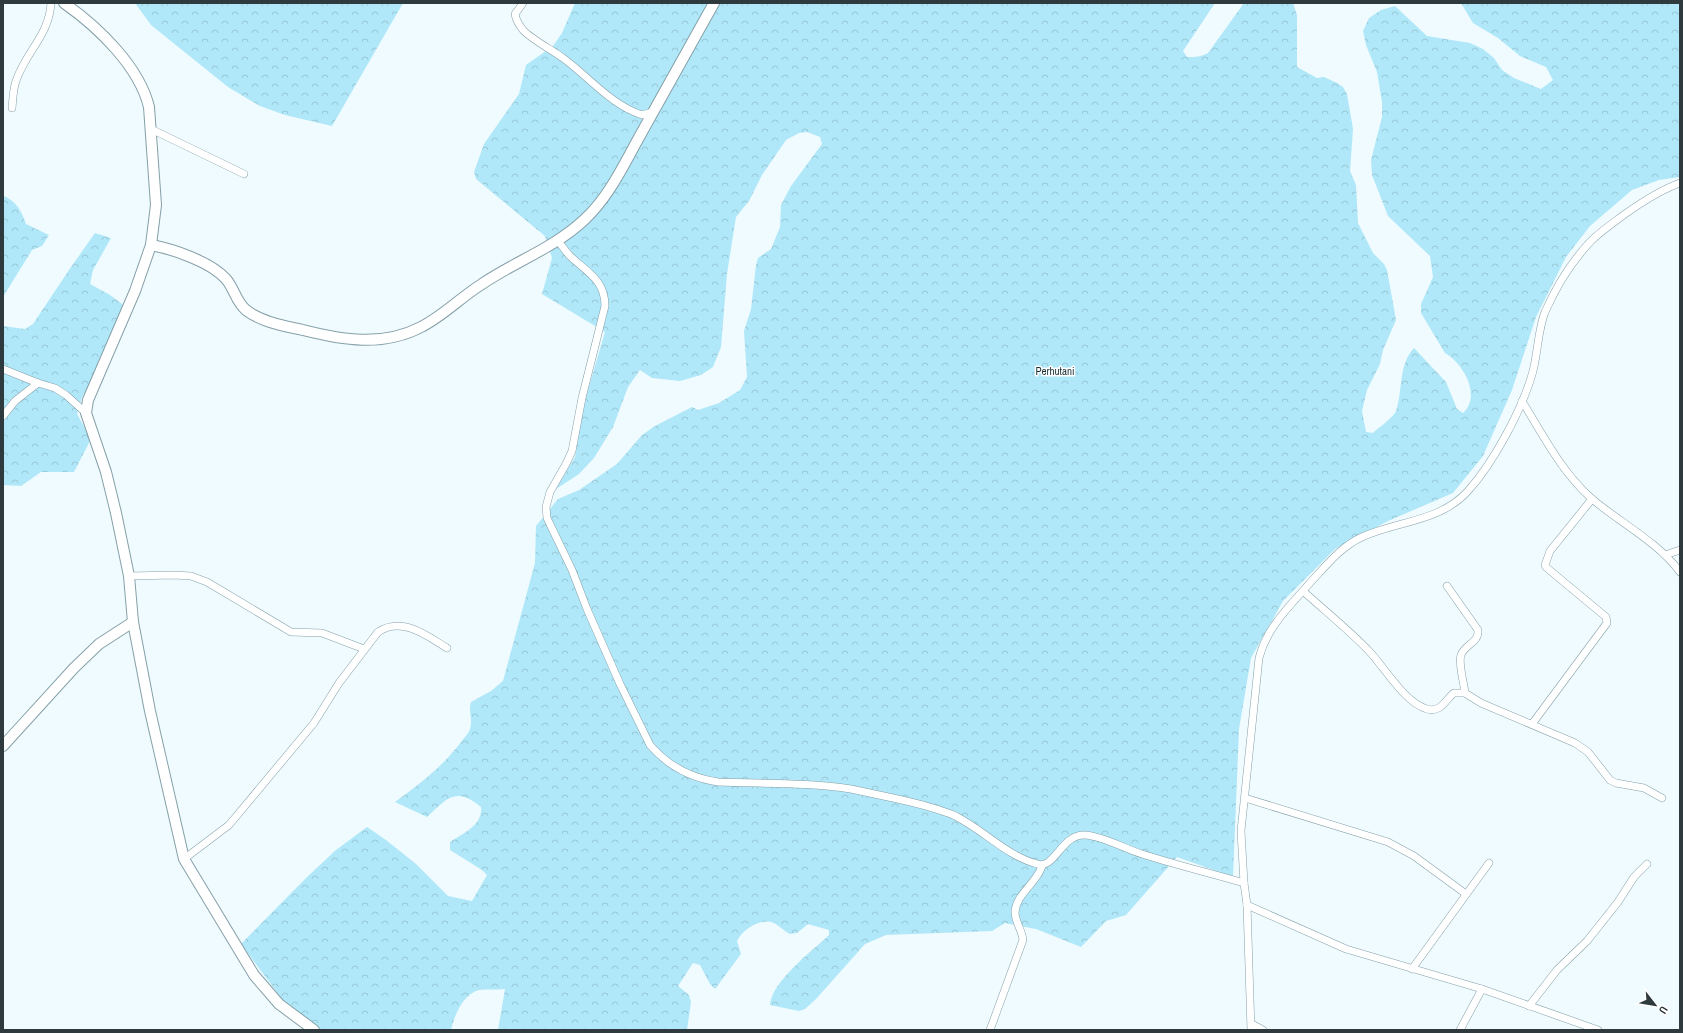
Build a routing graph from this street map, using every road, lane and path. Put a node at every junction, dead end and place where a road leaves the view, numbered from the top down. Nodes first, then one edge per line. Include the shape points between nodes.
1 (51, 3) edge
2 (64, 3) edge
3 (523, 3) edge
4 (714, 3) edge
5 (12, 108) dead end
6 (654, 112) junction
7 (151, 130) junction
8 (244, 174) dead end
9 (1680, 183) edge
10 (558, 241) junction
11 (151, 245) junction
12 (3, 369) edge
13 (38, 383) junction
14 (88, 400) junction
15 (1522, 401) junction
16 (74, 402) junction
17 (86, 413) junction
18 (3, 416) edge
19 (1592, 499) junction
20 (1680, 550) edge
21 (1665, 555) junction
22 (1680, 572) edge
23 (129, 576) junction
24 (1447, 586) dead end
25 (1303, 591) junction
26 (133, 622) junction
27 (447, 648) dead end
28 (364, 649) junction
29 (1465, 693) junction
30 (1532, 724) junction
31 (3, 746) edge
32 (1245, 798) junction
33 (1662, 798) dead end
34 (184, 859) junction
35 (1489, 863) dead end
36 (1647, 864) dead end
37 (1042, 866) junction
38 (1244, 883) junction
39 (1466, 894) junction
40 (1247, 905) junction
41 (1412, 968) junction
42 (1482, 989) junction
43 (1529, 1006) junction
44 (1252, 1027) edge
45 (314, 1030) edge
46 (990, 1030) edge
47 (1263, 1030) edge
48 (1460, 1030) edge
49 (1598, 1030) edge

1 - 5 street via 46,27 15,82
2 - 7 street via 112,45 138,80 146,95
3 - 6 street via 515,14 516,21 525,31 627,108 642,115
4 - 6 street
6 - 10 street via 597,208
7 - 8 street
7 - 11 street via 156,205
9 - 15 street via 1639,203 1602,231 1571,265 1545,313 1533,371
10 - 11 street via 492,277 422,327 397,337 374,341 316,334 254,315 240,304 230,284 217,271 175,250
10 - 37 street via 602,287 605,306 582,398 572,451 547,499 547,518 620,684 650,745 676,767 705,780 851,789 932,808 963,820 1003,848
11 - 14 street
12 - 13 street
13 - 16 street via 55,388
13 - 18 street via 15,401
14 - 16 street
14 - 17 street
15 - 19 street via 1565,470
15 - 25 street via 1496,452 1468,492 1453,505 1436,514 1352,542 1343,548
16 - 17 street
17 - 23 street via 106,472
19 - 21 street
19 - 30 street via 1550,551 1545,565 1606,617 1607,623
20 - 21 street
21 - 22 street
23 - 26 street
23 - 28 street via 191,576 206,582 291,632 322,633
24 - 29 street via 1478,630 1477,638 1461,657
25 - 29 street via 1369,650 1397,687 1421,706 1428,709 1439,708 1444,706 1454,693
25 - 32 street via 1282,614 1262,646
26 - 31 street via 99,644
26 - 34 street via 150,711
27 - 28 street via 417,630 403,626 382,630
28 - 34 street via 314,723 229,825
29 - 30 street
30 - 33 street via 1582,747 1610,780 1644,788
32 - 38 street via 1241,831
32 - 39 street via 1388,842 1414,856
34 - 45 street via 254,975 279,1004
35 - 39 street
36 - 43 street via 1634,877 1587,941 1557,970
37 - 38 street via 1051,860 1067,841 1073,837 1086,835
37 - 46 street via 1038,877 1016,907 1016,918 1023,940
38 - 40 street
39 - 41 street
40 - 41 street via 1346,949
40 - 44 street
41 - 42 street
42 - 43 street
42 - 48 street
43 - 49 street
44 - 47 street

